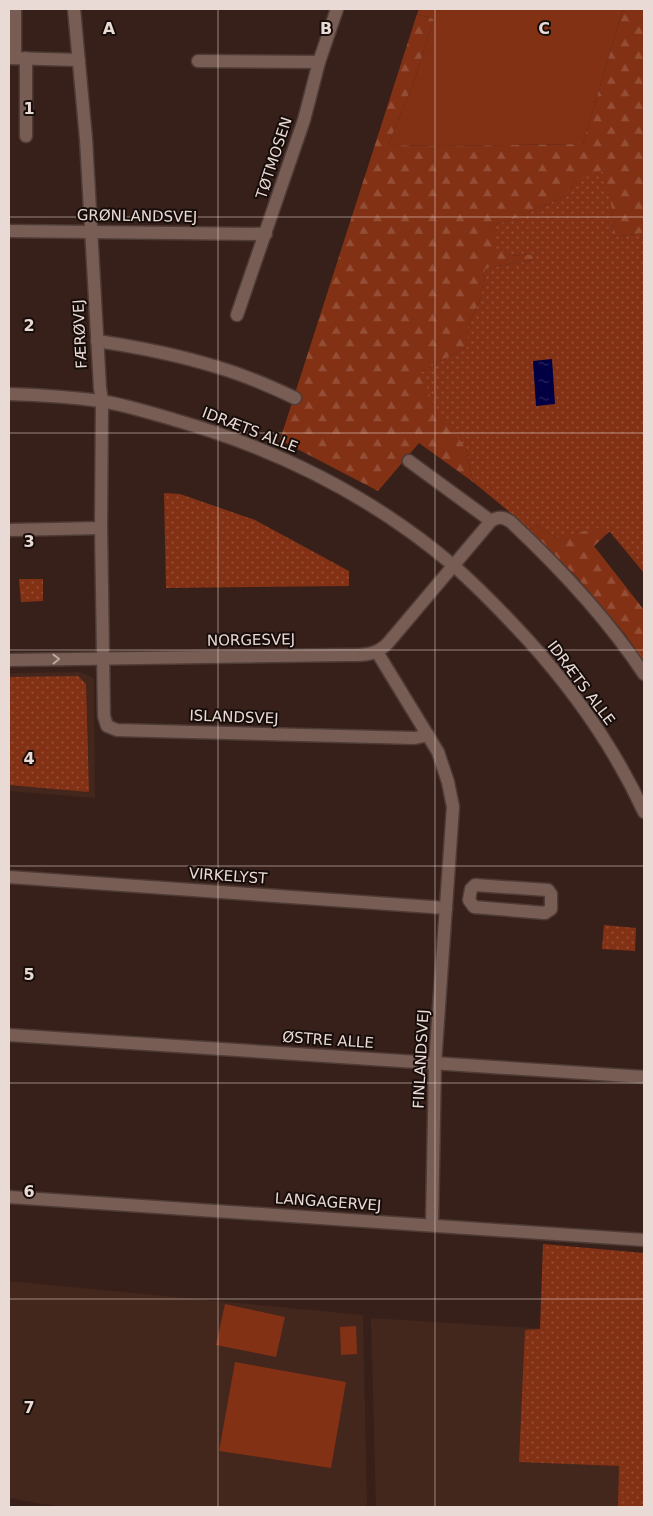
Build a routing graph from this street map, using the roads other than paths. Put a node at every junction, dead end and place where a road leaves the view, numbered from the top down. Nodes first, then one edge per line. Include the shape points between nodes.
1 (15, 9) edge
2 (74, 9) edge
3 (337, 9) edge
4 (17, 58) edge
5 (79, 60) junction
6 (198, 61) dead end
7 (319, 62) junction
8 (26, 136) dead end
9 (9, 231) edge
10 (91, 232) junction
11 (266, 234) junction
12 (238, 315) dead end
13 (97, 341) junction
14 (9, 394) edge
15 (295, 398) dead end
16 (102, 402) junction
17 (408, 461) dead end
18 (491, 521) junction
19 (101, 528) junction
20 (9, 530) edge
21 (453, 566) junction
22 (377, 652) junction
23 (103, 658) junction
24 (9, 660) edge
25 (644, 674) edge
26 (428, 735) junction
27 (644, 812) edge
28 (9, 878) edge
29 (447, 895) junction
30 (470, 896) junction
31 (446, 908) junction
32 (9, 1036) edge
33 (436, 1063) junction
34 (644, 1077) edge
35 (9, 1196) edge
36 (432, 1225) junction
37 (644, 1240) edge

1 - 4 street
2 - 5 street, FÆRØVEJ
3 - 7 street, TØTMOSEN
4 - 5 street
4 - 8 street
5 - 10 street, FÆRØVEJ
6 - 7 street
7 - 11 street, TØTMOSEN via 304,120
9 - 10 street, GRØNLANDSVEJ
10 - 11 street, GRØNLANDSVEJ
10 - 13 street, FÆRØVEJ
11 - 12 street, TØTMOSEN
13 - 15 street via 138,347 210,365
13 - 16 street, FÆRØVEJ
14 - 16 street, IDRÆTS ALLE
16 - 19 street, FÆRØVEJ
16 - 21 street, IDRÆTS ALLE via 158,414 268,451 321,476 367,503
17 - 18 street
18 - 21 street
18 - 25 street via 506,518 542,551 614,630
19 - 20 street
19 - 23 street, FÆRØVEJ
21 - 22 street
21 - 27 street, IDRÆTS ALLE via 494,603 555,670 591,719 634,789
22 - 23 street, NORGESVEJ
22 - 26 street, FINLANDSVEJ
24 -> 23 street, NORGESVEJ
23 - 26 street, ISLANDSVEJ via 104,716 107,726 118,730 415,738
26 - 29 street, FINLANDSVEJ via 438,752 448,782 452,807
28 - 31 street, VIRKELYST
29 - 30 street
29 - 31 street, FINLANDSVEJ
30 - 30 street via 471,888 478,884 545,889 551,894 551,909 545,913 476,908 471,906
31 - 33 street, FINLANDSVEJ
32 - 33 street, ØSTRE ALLE
33 - 34 street, ØSTRE ALLE
33 - 36 street, FINLANDSVEJ
35 - 36 street, LANGAGERVEJ
36 - 37 street, LANGAGERVEJ

